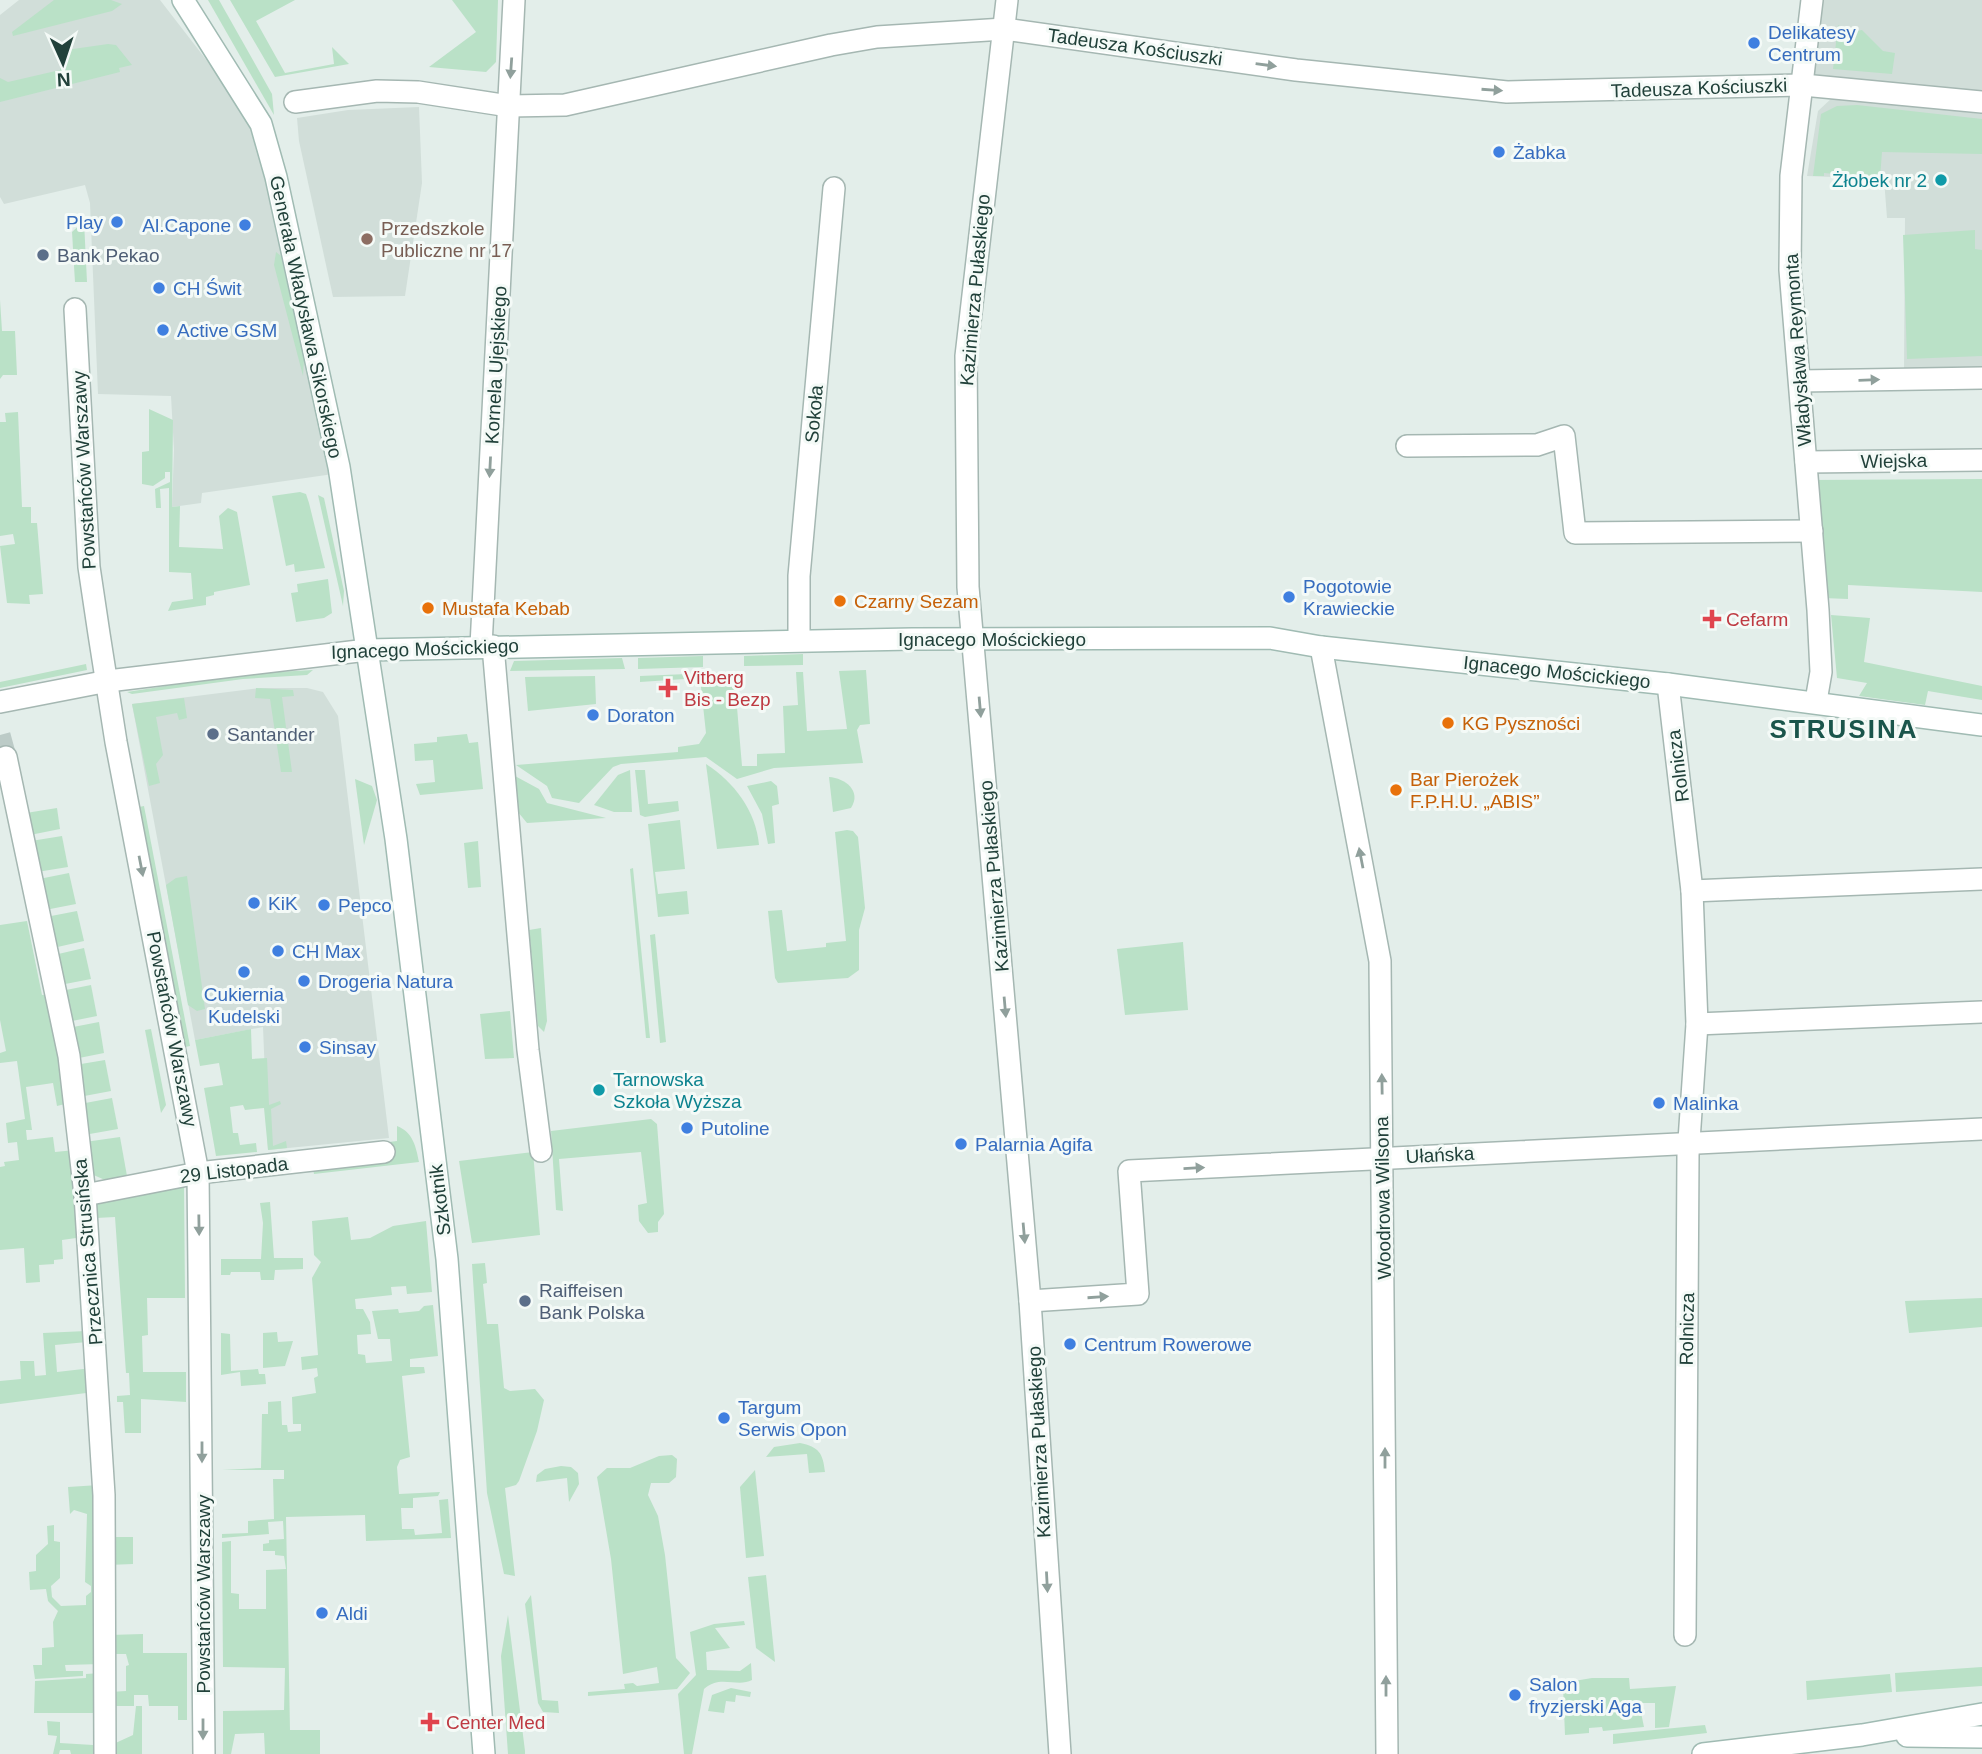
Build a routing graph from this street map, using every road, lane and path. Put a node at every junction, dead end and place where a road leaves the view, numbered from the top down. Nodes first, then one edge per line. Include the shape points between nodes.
1 (514, 0) edge
2 (1007, 0) edge
3 (1812, 0) edge
4 (182, 2) edge
5 (1004, 29) junction
6 (1803, 85) junction
7 (295, 102) dead end
8 (1982, 102) edge
9 (509, 106) junction
10 (834, 188) dead end
11 (75, 309) dead end
12 (1982, 378) edge
13 (1800, 382) junction
14 (1407, 446) dead end
15 (1982, 460) edge
16 (1806, 462) junction
17 (1812, 531) junction
18 (974, 639) junction
19 (799, 640) junction
20 (487, 646) junction
21 (1321, 647) junction
22 (367, 650) junction
23 (108, 681) junction
24 (1668, 684) junction
25 (1816, 701) junction
26 (0, 702) edge
27 (1982, 725) edge
28 (6, 757) dead end
29 (1982, 879) edge
30 (1692, 891) junction
31 (1982, 1012) edge
32 (1697, 1024) junction
33 (1982, 1129) edge
34 (1689, 1142) junction
35 (541, 1151) dead end
36 (384, 1152) dead end
37 (1383, 1158) junction
38 (198, 1173) junction
39 (85, 1195) junction
40 (1030, 1301) junction
41 (1685, 1634) dead end
42 (1982, 1714) edge
43 (1863, 1735) junction
44 (1982, 1737) edge
45 (105, 1754) edge
46 (204, 1754) edge
47 (484, 1754) edge
48 (1060, 1754) edge
49 (1387, 1754) edge
50 (1703, 1754) edge

1 -> 9 street, Kornela Ujejskiego
2 - 5 street, Kazimierza Pułaskiego
3 - 6 street, Władysława Reymonta
4 - 22 street, Generała Władysława Sikorskiego via 261,124 339,467
5 -> 6 street, Tadeusza Kościuszki via 1305,71 1507,92
5 - 9 street, Tadeusza Kościuszki via 877,37 565,104
5 - 18 street, Kazimierza Pułaskiego via 966,356 968,587
6 - 8 street, Tadeusza Kościuszki
6 - 13 street, Władysława Reymonta via 1791,176 1790,270
7 - 9 street, Tadeusza Kościuszki via 377,91 418,92
9 -> 20 street, Kornela Ujejskiego
10 - 19 street, Sokoła via 800,576
11 - 23 street, Powstańców Warszawy via 89,567
13 -> 12 street
13 - 16 street, Władysława Reymonta
14 - 17 street via 1537,445 1564,436 1575,533
15 - 16 street, Wiejska
16 - 17 street, Władysława Reymonta
17 - 25 street, Władysława Reymonta via 1821,671
18 - 19 street, Ignacego Mościckiego
18 - 21 street, Ignacego Mościckiego via 1270,638
18 -> 40 street, Kazimierza Pułaskiego
19 - 20 street, Ignacego Mościckiego
20 - 22 street, Ignacego Mościckiego
20 - 35 street, Kornela Ujejskiego
21 - 24 street, Ignacego Mościckiego
37 -> 21 street, Woodrowa Wilsona via 1380,961
22 - 23 street, Ignacego Mościckiego
22 - 47 street, Szkotnik via 396,839 447,1259
23 - 26 street, Ignacego Mościckiego
23 -> 38 street, Powstańców Warszawy
24 - 25 street, Ignacego Mościckiego
24 - 30 street, Rolnicza
25 - 27 street, Ignacego Mościckiego
28 - 39 street, Przecznica Strusińska via 69,1056
29 - 30 street
30 - 32 street, Rolnicza
31 - 32 street
32 - 34 street, Rolnicza
33 - 34 street, Ułańska
34 - 37 street, Ułańska
34 - 41 street, Rolnicza
36 - 38 street, 29 Listopada
40 -> 37 street, Ułańska via 1138,1294 1129,1171
49 -> 37 street, Woodrowa Wilsona
38 - 39 street, 29 Listopada
38 -> 46 street, Powstańców Warszawy
39 - 45 street, Przecznica Strusińska via 104,1495
40 -> 48 street, Kazimierza Pułaskiego
42 - 43 street
43 - 44 street
43 - 50 street

